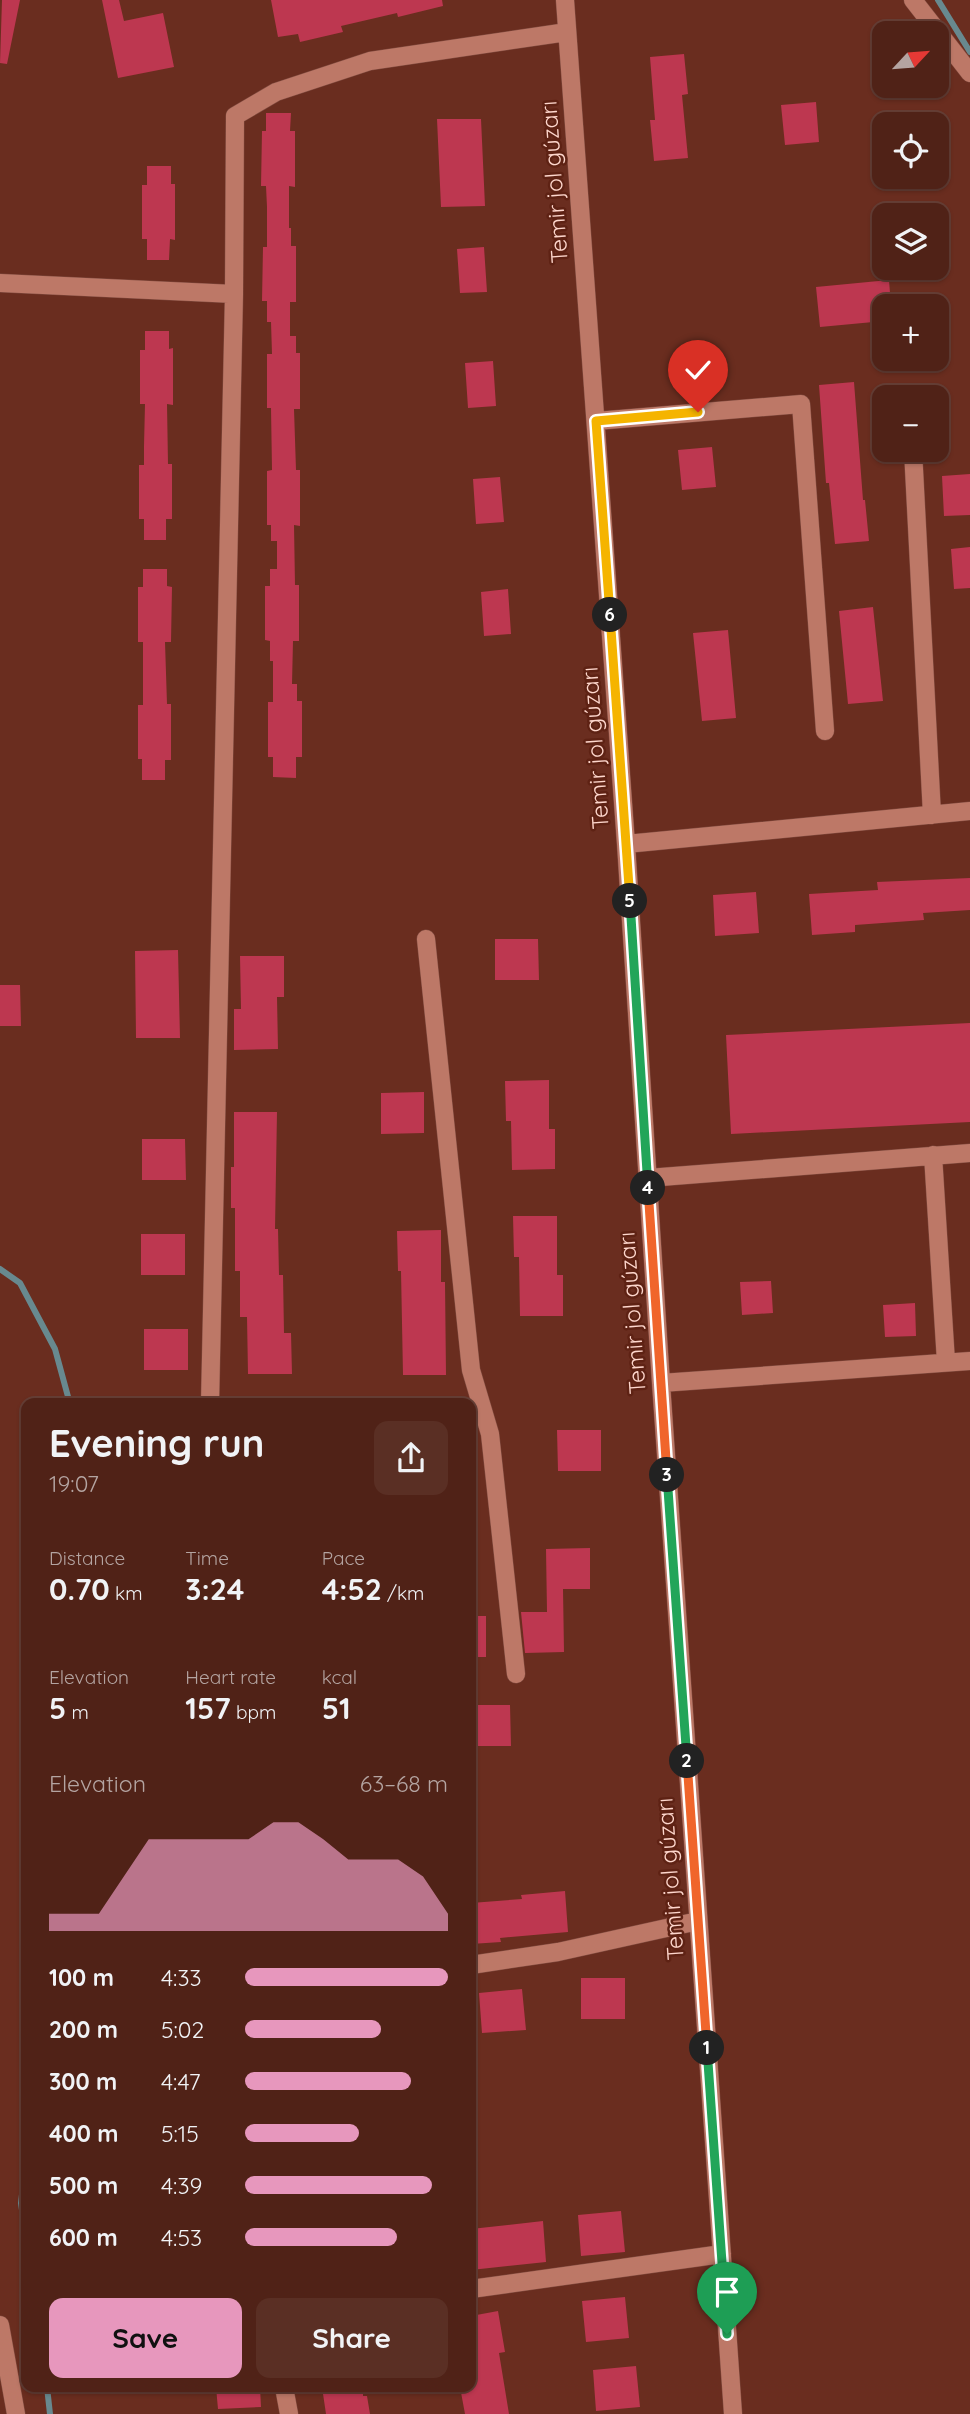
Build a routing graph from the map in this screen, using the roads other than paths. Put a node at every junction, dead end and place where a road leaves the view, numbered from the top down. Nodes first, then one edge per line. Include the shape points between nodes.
1 (565, 0) edge
2 (913, 0) edge
3 (567, 32) junction
4 (970, 73) edge
5 (0, 283) edge
6 (233, 293) junction
7 (596, 421) junction
8 (914, 462) edge
9 (825, 731) dead end
10 (970, 811) edge
11 (932, 815) junction
12 (626, 844) junction
13 (426, 939) dead end
14 (970, 1153) edge
15 (933, 1156) junction
16 (648, 1178) junction
17 (970, 1361) edge
18 (946, 1362) junction
19 (661, 1383) junction
20 (210, 1398) edge
21 (516, 1674) dead end
22 (698, 1920) junction
23 (476, 1964) edge
24 (722, 2255) junction
25 (476, 2288) edge
26 (0, 2325) edge
27 (285, 2392) edge
28 (16, 2414) edge
29 (289, 2414) edge
30 (733, 2414) edge

1 - 3 street, Temir jol gúzarı
2 - 4 street
3 - 6 street via 370,61 276,92 234,116
3 - 7 street, Temir jol gúzarı
5 - 6 street
6 - 20 street
7 - 9 street via 801,404
7 - 12 street, Temir jol gúzarı
8 - 11 street
10 - 11 street
11 - 12 street
12 - 16 street, Temir jol gúzarı
13 - 21 street via 471,1370 490,1434
14 - 15 street
15 - 16 street
15 - 18 street
16 - 19 street, Temir jol gúzarı
17 - 18 street
18 - 19 street
19 - 22 street, Temir jol gúzarı
22 - 23 street
22 - 24 street, Temir jol gúzarı
24 - 25 street
24 - 30 street, Temir jol gúzarı
26 - 28 street
27 - 29 street

